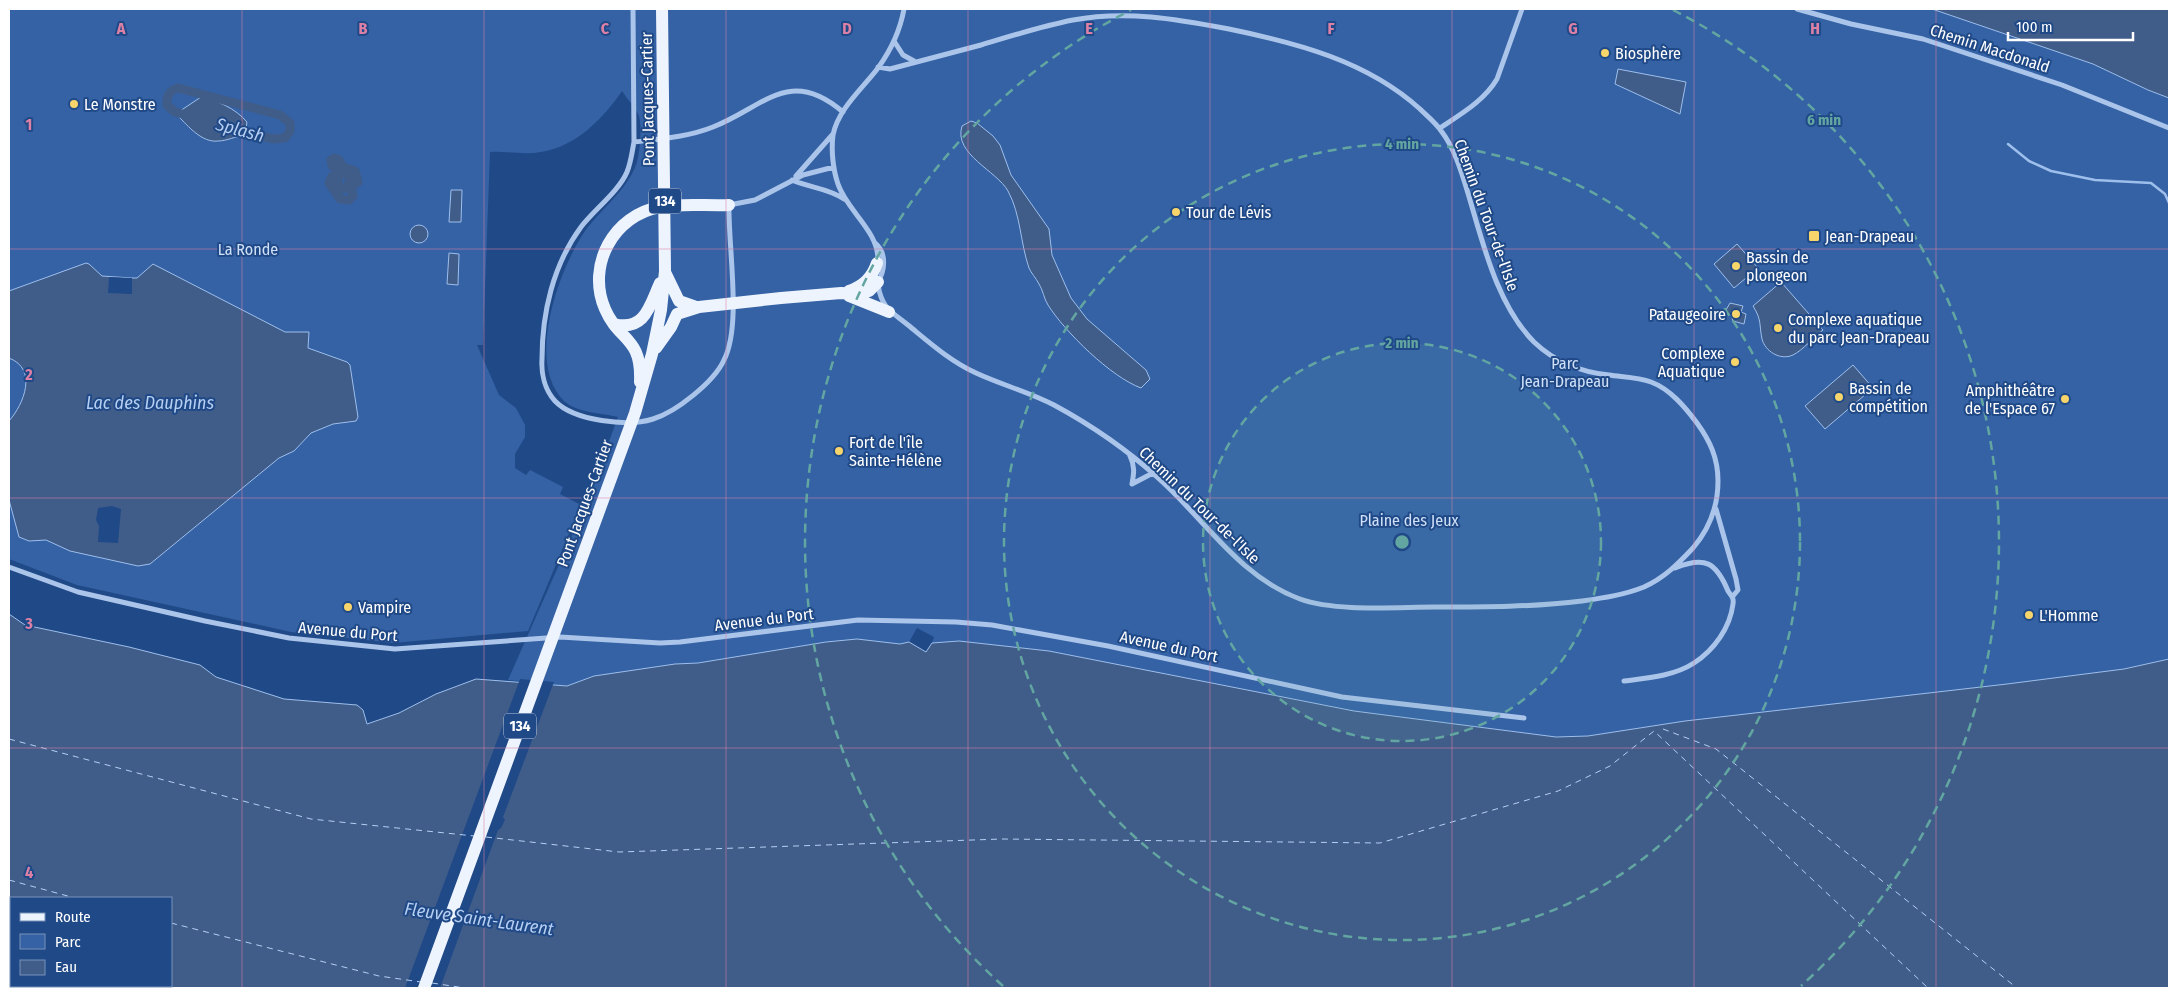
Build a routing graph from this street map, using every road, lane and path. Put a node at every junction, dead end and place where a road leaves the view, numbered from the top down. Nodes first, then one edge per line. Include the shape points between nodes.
1 (633, 9) edge
2 (662, 9) edge
3 (904, 9) edge
4 (1522, 9) edge
5 (1797, 9) edge
6 (894, 41) junction
7 (915, 61) junction
8 (878, 67) junction
9 (843, 112) junction
10 (1440, 128) junction
11 (2169, 128) edge
12 (833, 133) junction
13 (634, 142) junction
14 (834, 167) junction
15 (792, 180) junction
16 (847, 200) junction
17 (729, 206) junction
18 (875, 243) junction
19 (877, 263) junction
20 (665, 271) junction
21 (878, 282) junction
22 (842, 293) junction
23 (698, 307) junction
24 (889, 312) junction
25 (614, 324) junction
26 (652, 354) junction
27 (639, 400) junction
28 (1129, 454) junction
29 (1153, 473) junction
30 (1716, 508) junction
31 (9, 567) edge
32 (1674, 568) junction
33 (1733, 596) junction
34 (1624, 681) dead end
35 (1524, 718) dead end
36 (424, 988) edge

1 - 13 street
2 - 20 main road, Pont Jacques-Cartier / 134
3 - 6 street
4 - 10 street via 1491,88
5 - 11 street, Chemin Macdonald via 1923,39 2062,85
6 - 7 street via 903,55
6 - 8 street
7 - 8 street, Chemin du Tour-de-l'Isle via 890,69
7 - 10 street, Chemin du Tour-de-l'Isle via 1073,20 1154,16 1282,40 1336,58 1395,89
8 - 9 street
9 - 12 street
9 - 13 street via 816,94 786,91 700,132
10 - 30 street, Chemin du Tour-de-l'Isle via 1462,174 1507,305 1519,324 1534,342 1562,363 1596,373 1649,381 1679,401 1710,440 1718,472
12 - 14 street
12 - 15 street
13 - 17 street via 626,174 580,228 561,263 549,296 543,332 542,373 551,395 563,408 602,420 642,422 667,413 713,377 724,360 732,332
14 - 15 street
14 - 16 street via 838,185
15 - 16 street via 827,190
15 - 17 street via 754,200
16 - 18 street
17 - 25 main road via 661,207 638,214 622,226 611,239 600,266 601,296
18 - 19 street
18 - 21 street via 884,261
19 - 21 street
19 - 22 main road via 871,278
20 - 23 main road via 679,301
20 - 25 main road via 642,318 630,325
20 - 26 main road, Pont Jacques-Cartier / 134
21 - 22 main road via 861,294
21 - 24 street via 880,296
22 - 23 main road
22 - 24 main road
23 - 26 main road via 677,314
24 - 28 street, Chemin du Tour-de-l'Isle via 949,359 1058,407
25 - 27 main road via 639,356
26 - 27 main road, Pont Jacques-Cartier / 134
27 - 36 main road, Pont Jacques-Cartier / 134
28 - 29 street, Chemin du Tour-de-l'Isle
28 - 29 street via 1134,464 1132,484
29 - 32 street, Chemin du Tour-de-l'Isle via 1223,547 1260,579 1278,590 1313,603 1407,607 1556,604 1628,592
30 - 32 street, Chemin du Tour-de-l'Isle via 1699,540
30 - 33 street, Chemin du Tour-de-l'Isle via 1736,579 1738,590
31 - 35 street, Avenue du Port via 78,592 206,622 289,638 395,649 560,637 660,643 858,620 956,622 992,625 1108,646 1342,697
32 - 33 street, Chemin du Tour-de-l'Isle via 1691,562 1708,564 1720,572
33 - 34 street, Chemin du Tour-de-l'Isle via 1727,627 1703,656 1677,671

